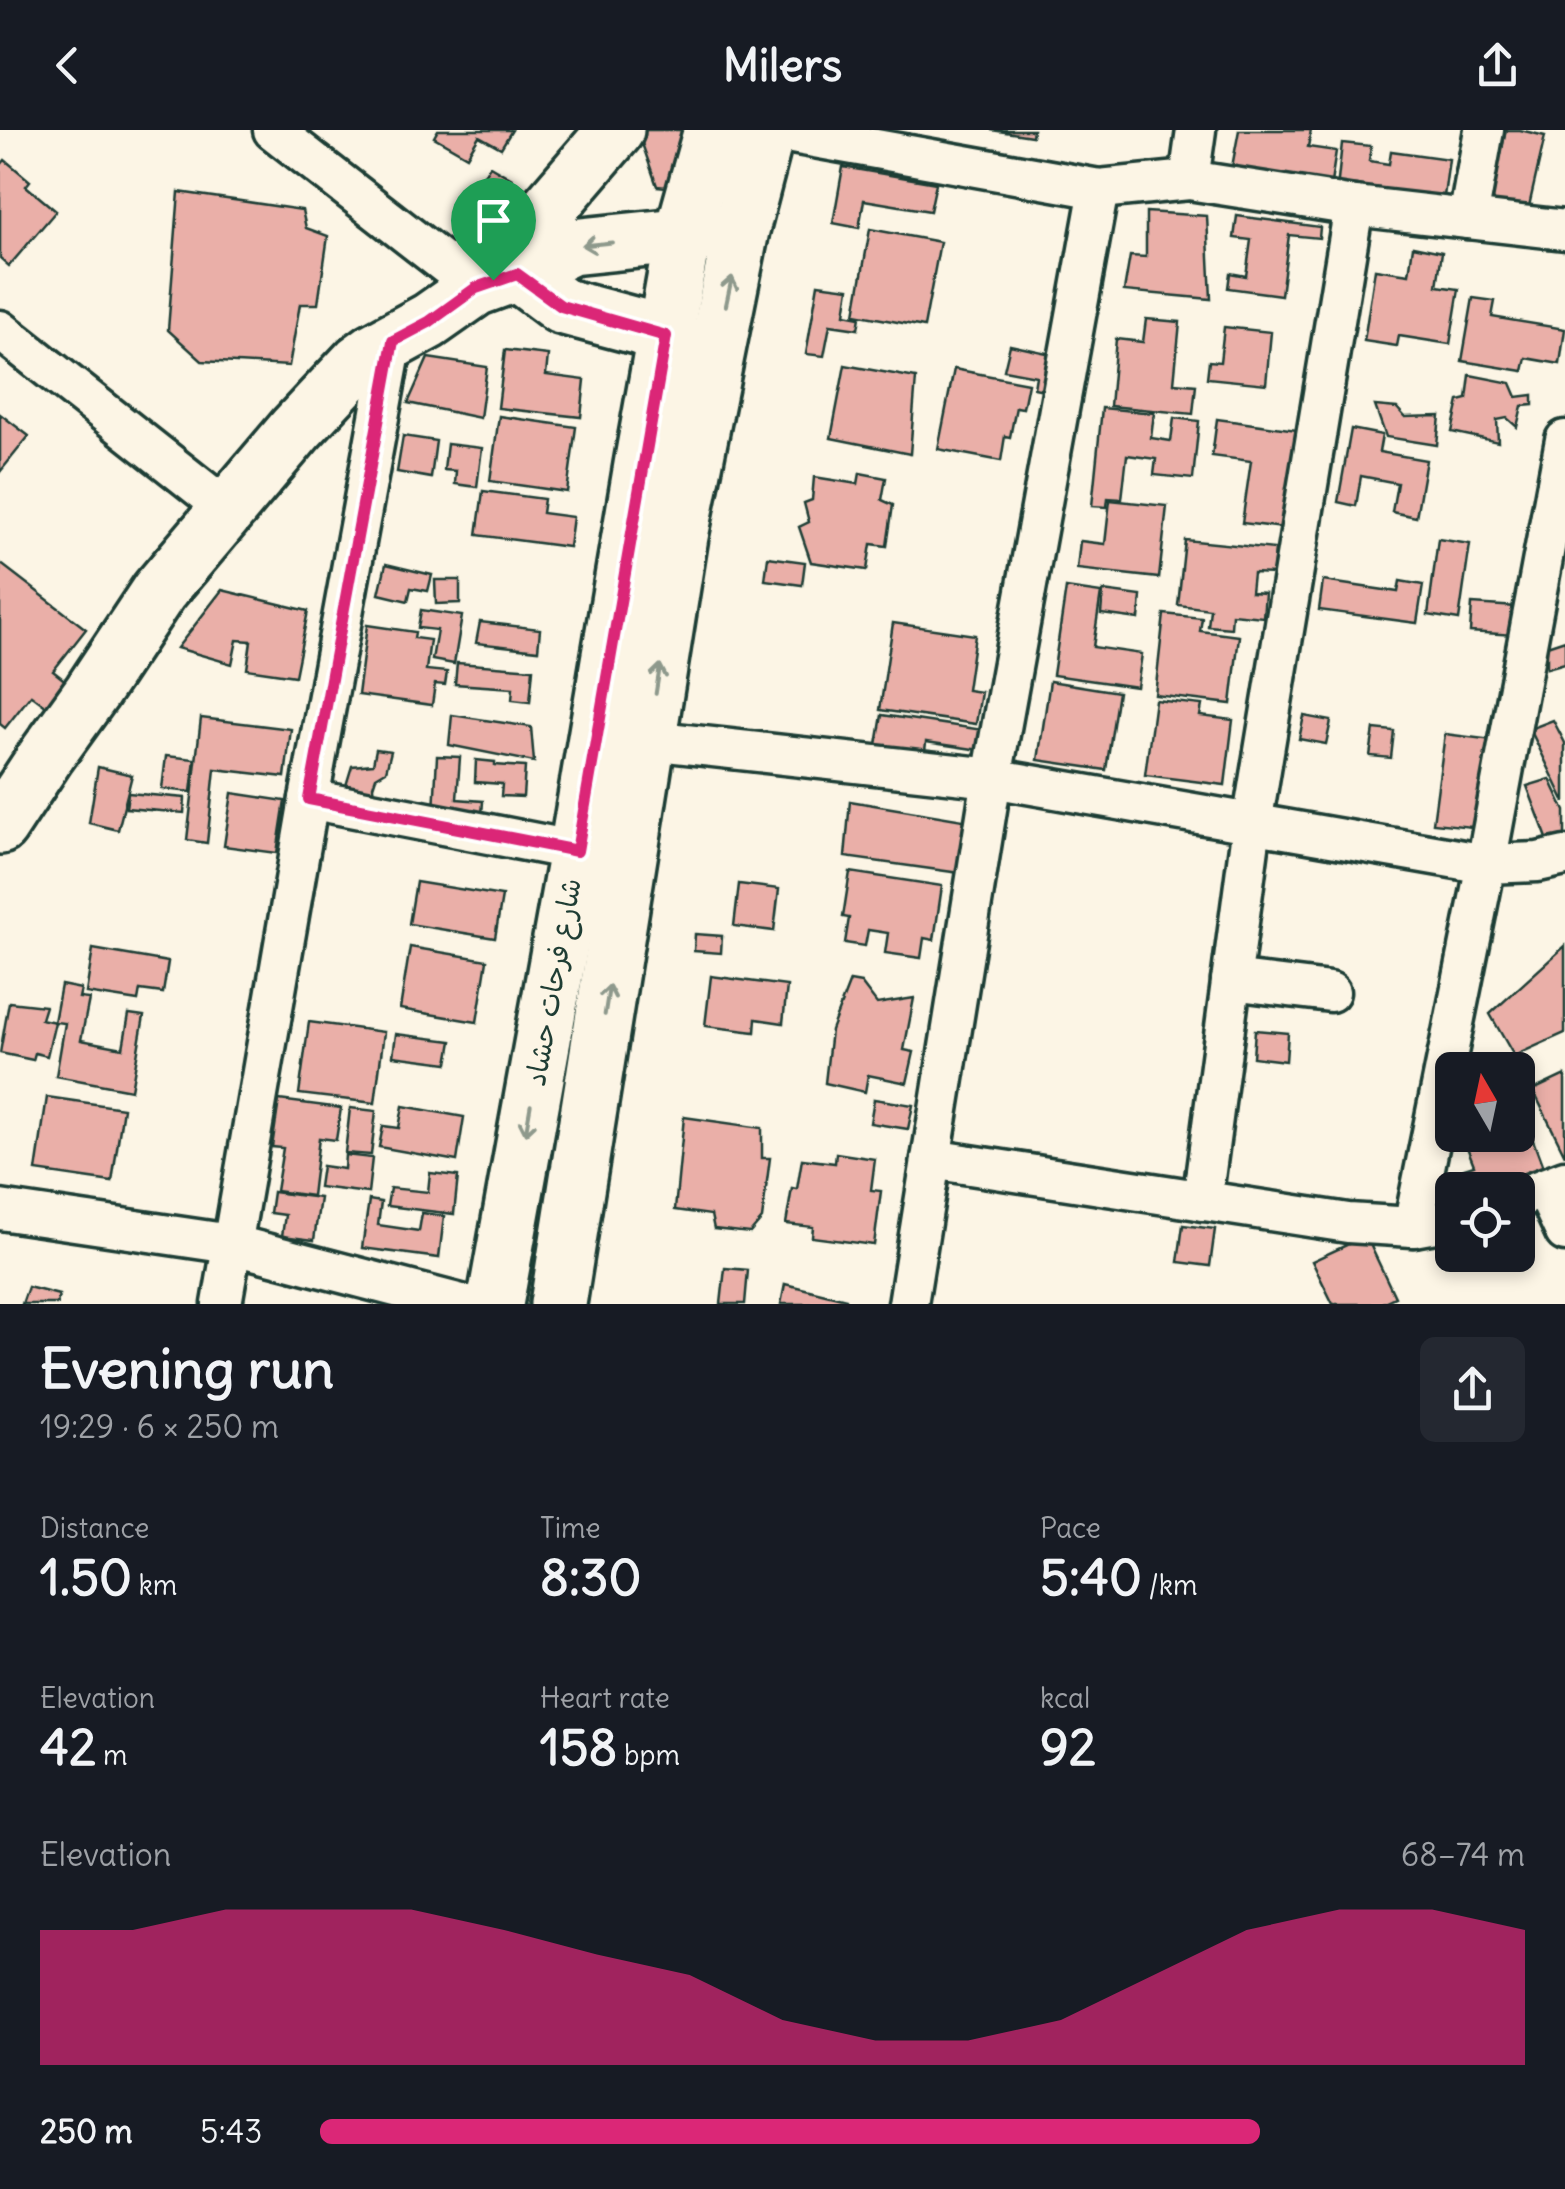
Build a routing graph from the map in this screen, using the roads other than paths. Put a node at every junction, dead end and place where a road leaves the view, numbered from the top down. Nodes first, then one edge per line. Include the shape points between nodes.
1 (273, 130) edge
2 (616, 130) edge
3 (712, 130) edge
4 (768, 130) edge
5 (1196, 130) edge
6 (1484, 130) edge
7 (1188, 180) junction
8 (1099, 189) junction
9 (1354, 206) junction
10 (1468, 219) junction
11 (741, 230) junction
12 (1565, 230) edge
13 (684, 234) junction
14 (495, 280) junction
15 (0, 330) edge
16 (666, 336) junction
17 (393, 341) junction
18 (714, 357) junction
19 (1565, 440) edge
20 (227, 509) junction
21 (648, 740) junction
22 (992, 778) junction
23 (8, 793) edge
24 (309, 799) junction
25 (1252, 824) junction
26 (577, 851) junction
27 (1565, 856) edge
28 (1486, 864) junction
29 (1231, 980) junction
30 (1330, 992) dead end
31 (931, 1159) junction
32 (1542, 1189) edge
33 (1202, 1201) junction
34 (0, 1210) edge
35 (1435, 1223) edge
36 (1412, 1226) junction
37 (1565, 1232) edge
38 (232, 1244) junction
39 (222, 1304) edge
40 (461, 1304) edge
41 (494, 1304) edge
42 (558, 1304) edge
43 (908, 1304) edge

1 - 14 street
2 - 14 main road
3 - 13 main road, شارع فرحات حشاد
4 - 8 street
4 - 11 main road, شارع فرحات حشاد
5 - 7 street
6 - 10 street
7 - 8 street
7 - 9 street
8 - 22 street
9 - 10 street
9 - 25 street
10 - 12 street
11 - 13 main road
18 -> 11 main road, شارع فرحات حشاد
13 -> 14 main road via 571,248
13 - 16 main road, شارع فرحات حشاد
14 - 16 main road
14 - 17 main road
15 - 20 street
16 - 18 main road
16 - 26 main road, شارع فرحات حشاد
17 - 20 main road via 360,362
17 - 24 street
21 -> 18 main road, شارع فرحات حشاد
19 - 28 street
20 - 23 main road
21 - 22 street
42 -> 21 main road, شارع فرحات حشاد
22 - 25 street
22 - 31 street
24 - 26 street
24 - 38 street
25 - 28 street
25 - 29 street
26 -> 41 main road, شارع فرحات حشاد
27 - 28 street
28 - 36 street
29 - 30 street
29 - 33 street
31 - 33 street
31 - 43 street
32 - 37 street
33 - 36 street via 1348,1224
34 - 38 street
35 - 36 street
38 - 39 street
38 - 40 street

